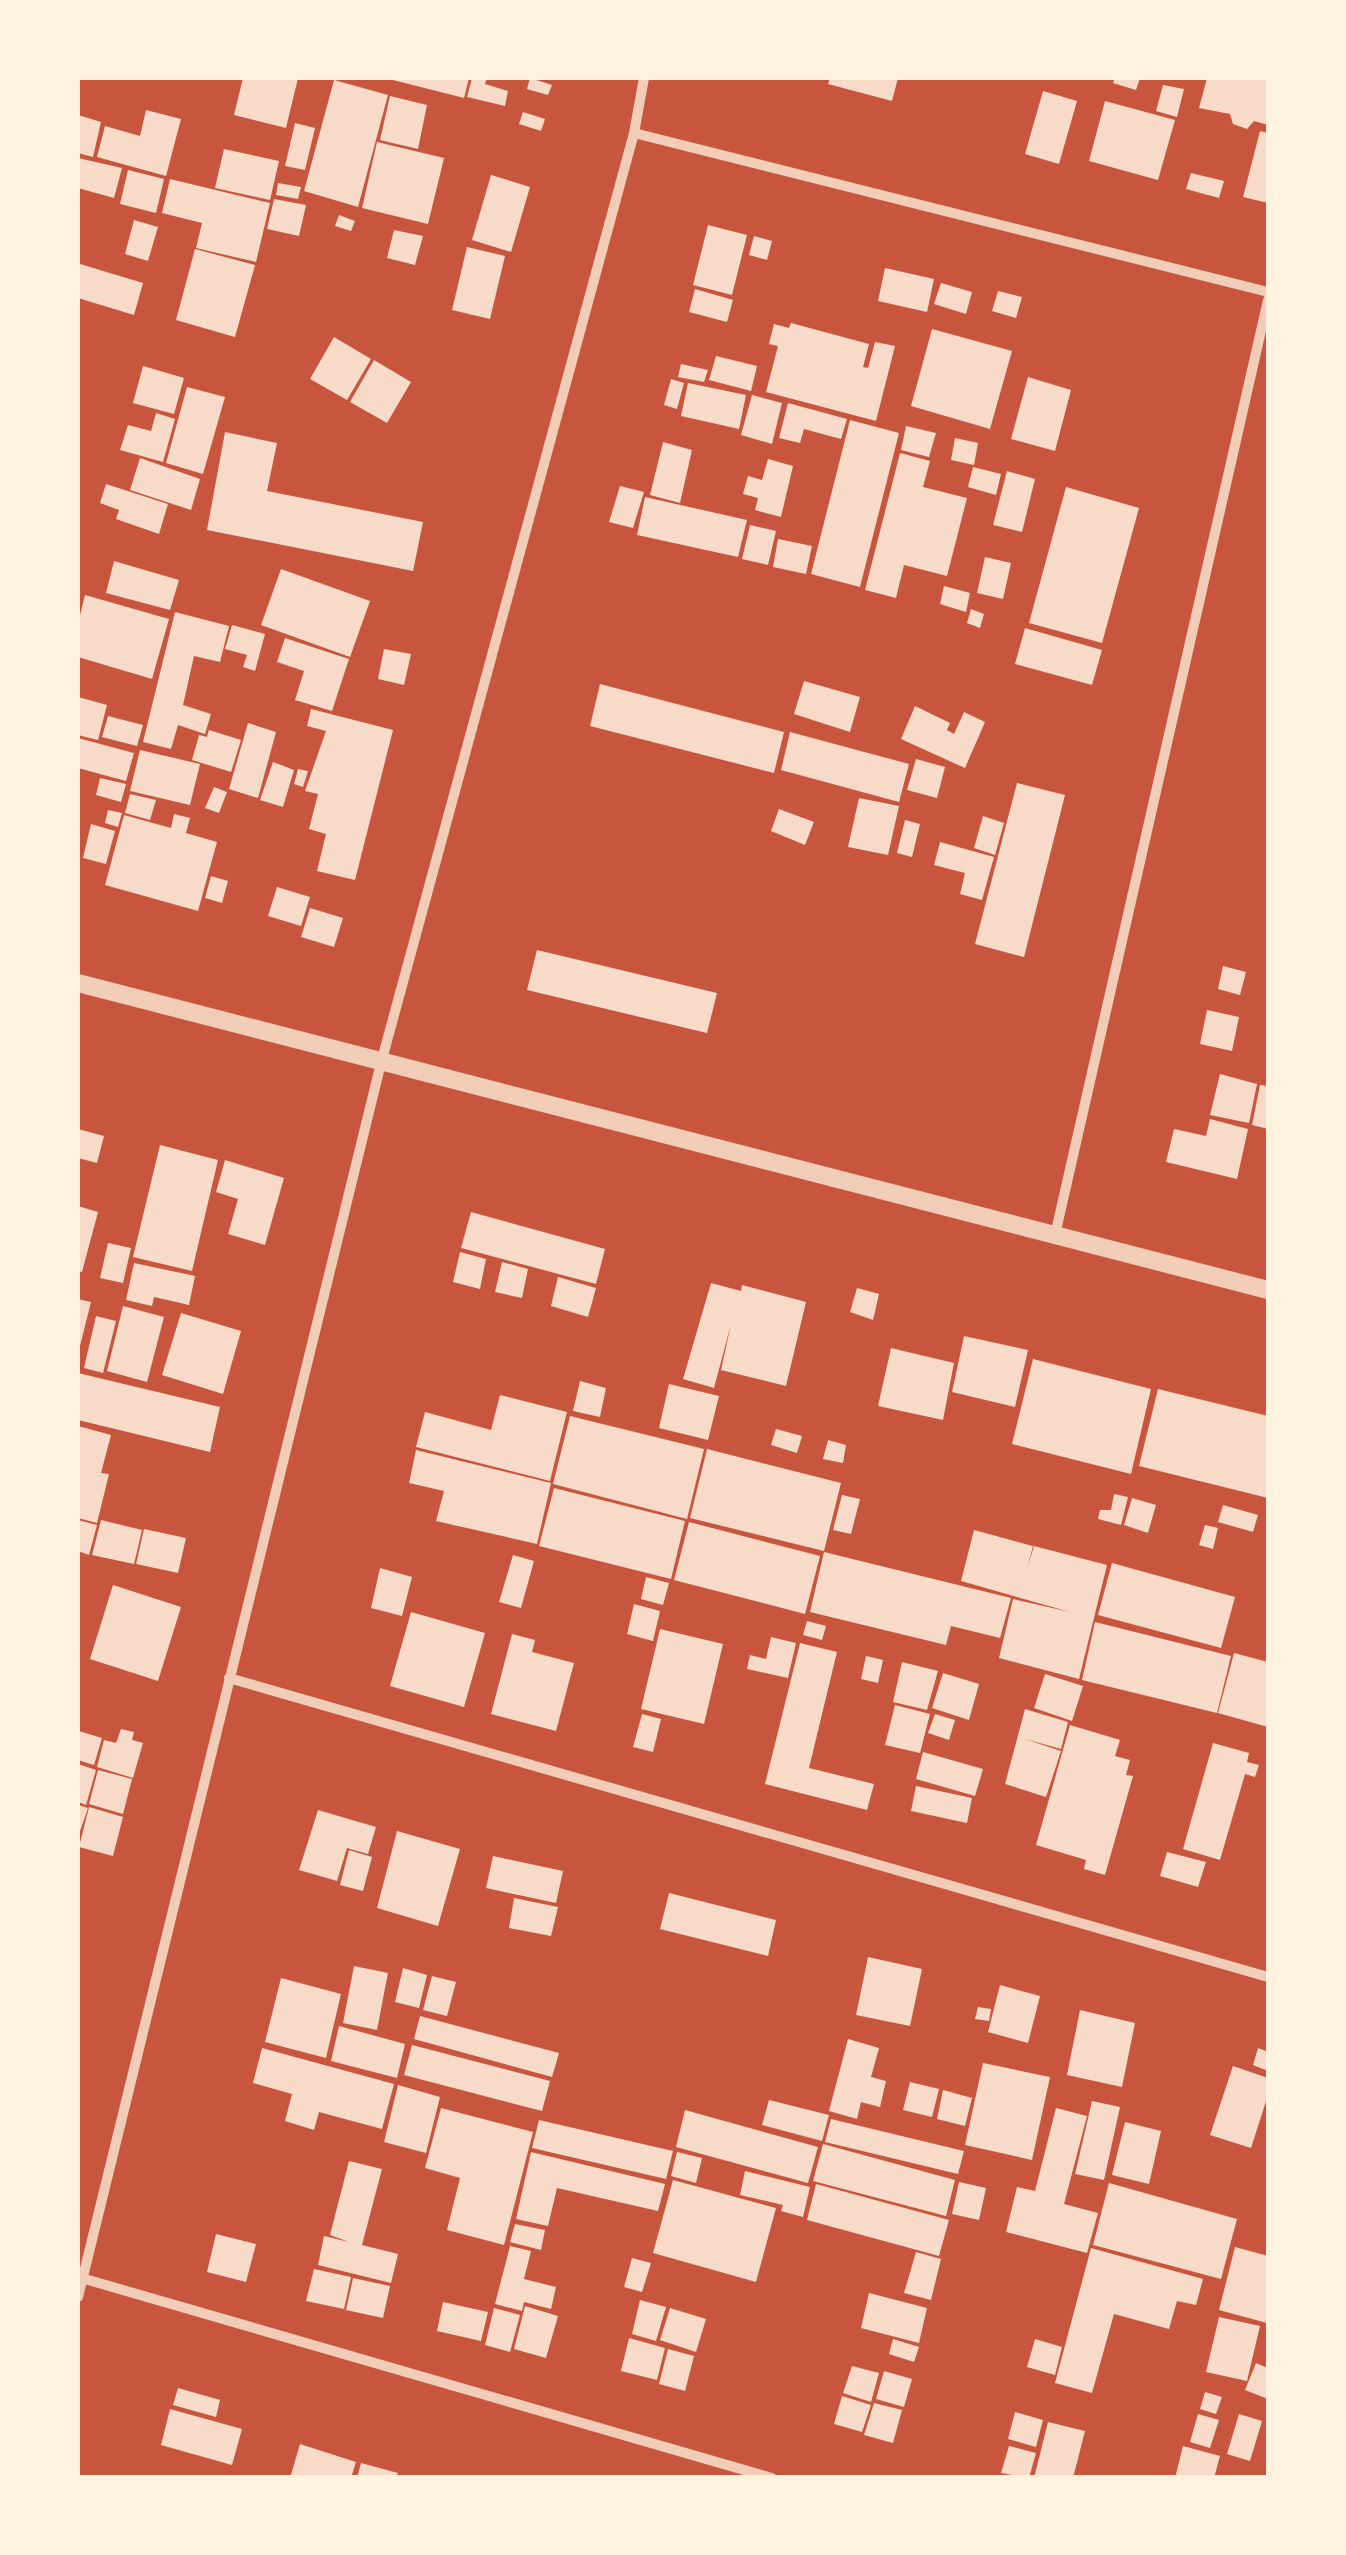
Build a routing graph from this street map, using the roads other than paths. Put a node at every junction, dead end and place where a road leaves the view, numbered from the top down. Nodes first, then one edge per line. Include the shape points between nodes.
1 (644, 78) edge
2 (634, 133) junction
3 (1268, 292) edge
4 (1268, 300) edge
5 (78, 983) edge
6 (381, 1063) junction
7 (1055, 1235) junction
8 (1268, 1290) edge
9 (229, 1678) junction
10 (1268, 1977) edge
11 (80, 2277) edge
12 (78, 2297) edge
13 (744, 2474) edge
14 (772, 2478) edge

1 - 2 street
2 - 3 street
2 - 6 street
4 - 7 street
5 - 6 street
6 - 7 street
6 - 9 street
7 - 8 street
9 - 10 street
9 - 11 street
11 - 12 street
11 - 13 street
13 - 14 street

